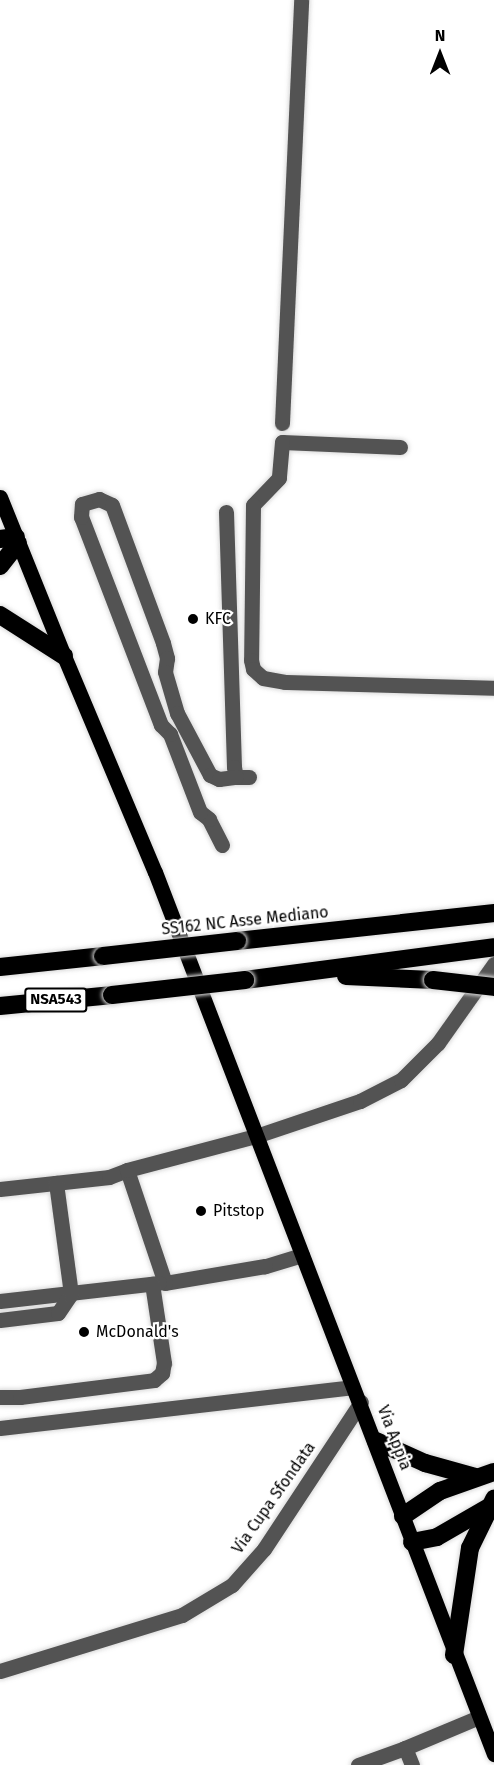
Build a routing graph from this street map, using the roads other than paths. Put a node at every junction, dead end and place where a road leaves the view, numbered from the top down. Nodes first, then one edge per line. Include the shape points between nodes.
1 (301, 0) edge
2 (282, 423) dead end
3 (400, 447) dead end
4 (0, 497) edge
5 (226, 512) dead end
6 (11, 540) edge
7 (0, 566) edge
8 (0, 615) edge
9 (63, 656) junction
10 (494, 688) edge
11 (222, 845) dead end
12 (494, 913) edge
13 (494, 948) edge
14 (494, 964) edge
15 (0, 967) edge
16 (308, 974) junction
17 (494, 987) edge
18 (0, 1006) edge
19 (256, 1136) junction
20 (127, 1170) junction
21 (56, 1183) junction
22 (0, 1189) edge
23 (302, 1255) junction
24 (158, 1283) junction
25 (70, 1294) junction
26 (0, 1301) edge
27 (0, 1320) edge
28 (352, 1387) junction
29 (0, 1397) edge
30 (361, 1402) junction
31 (0, 1428) edge
32 (376, 1441) junction
33 (485, 1475) edge
34 (491, 1503) edge
35 (403, 1516) junction
36 (412, 1542) junction
37 (454, 1655) junction
38 (0, 1671) edge
39 (479, 1717) junction
40 (405, 1748) junction
41 (494, 1754) edge
42 (358, 1765) edge
43 (412, 1765) edge

1 - 2 street
3 - 10 street via 282,442 279,478 253,505 253,669 263,678 285,682
4 - 6 main road, Via Appia
5 - 11 street via 242,777 219,779 210,775 185,731 165,672 163,643 111,505 99,499 82,504 81,517 161,725 170,734 201,812
6 - 7 highway
6 - 9 main road, Via Appia
8 - 9 highway
9 - 19 main road, Via Appia via 155,872
12 - 15 highway, SS162 NC Asse Mediano, bridge
13 - 16 highway
14 - 19 street via 438,1042 402,1080 360,1101
16 - 17 highway, bridge
16 - 18 highway, NSA543, bridge
19 - 20 street
19 - 23 main road, Via Appia
20 - 21 street via 109,1177
20 - 24 street
21 - 22 street
21 - 25 street
23 - 24 street via 264,1266
23 - 28 main road, Via Appia
24 - 25 street
24 - 29 street via 164,1363 154,1380
25 - 26 street
25 - 27 street via 58,1313
28 - 30 main road, Via Appia
28 - 31 street
30 - 32 main road, Via Appia
30 - 38 street, Via Cupa Sfondata via 264,1548 232,1585 182,1615
32 - 33 highway via 424,1463
32 - 35 main road, Via Appia
33 - 35 highway via 440,1491
34 - 36 highway via 437,1537
34 - 37 highway via 470,1548
35 - 36 main road, Via Appia
36 - 37 main road, Via Appia
37 - 39 main road, Via Appia
39 - 40 street
39 - 41 main road, Via Appia
40 - 42 street
40 - 43 street

